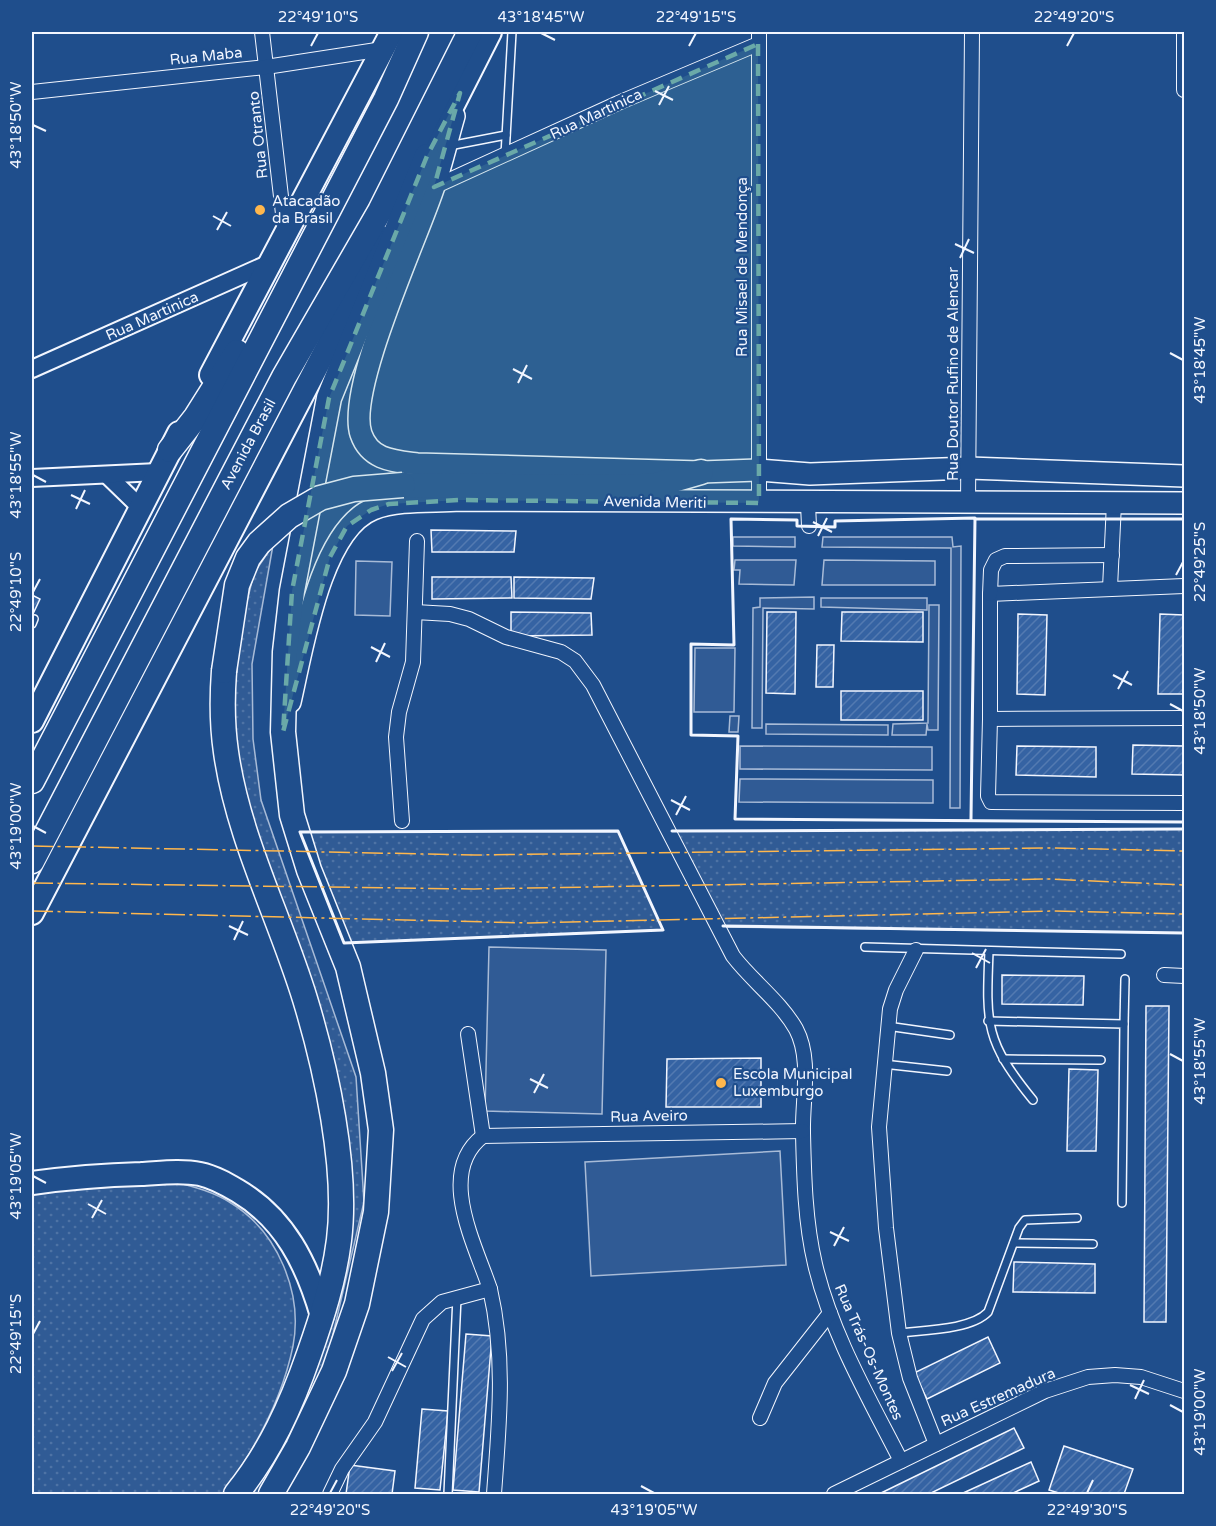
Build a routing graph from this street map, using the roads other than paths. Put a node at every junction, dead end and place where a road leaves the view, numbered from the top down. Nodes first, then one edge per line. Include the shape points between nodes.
1 (262, 32) edge
2 (416, 32) edge
3 (471, 32) edge
4 (490, 32) edge
5 (512, 32) edge
6 (972, 32) edge
7 (1184, 32) edge
8 (759, 38) edge
9 (388, 40) edge
10 (266, 67) junction
11 (1185, 90) edge
12 (32, 92) edge
13 (506, 135) junction
14 (436, 151) junction
15 (505, 156) junction
16 (434, 187) junction
17 (329, 206) junction
18 (286, 236) junction
19 (272, 262) junction
20 (32, 369) edge
21 (170, 450) junction
22 (387, 460) joint
23 (969, 468) junction
24 (758, 470) junction
25 (158, 472) junction
26 (701, 472) junction
27 (107, 476) junction
28 (1185, 476) edge
29 (32, 478) edge
30 (968, 502) junction
31 (759, 503) junction
32 (1114, 503) junction
33 (1185, 503) edge
34 (808, 504) junction
35 (140, 507) junction
36 (809, 526) dead end
37 (417, 541) dead end
38 (1112, 555) junction
39 (1185, 586) edge
40 (1110, 588) junction
41 (990, 594) junction
42 (415, 612) junction
43 (1185, 718) edge
44 (990, 719) junction
45 (32, 721) edge
46 (283, 732) junction
47 (32, 781) edge
48 (1185, 803) edge
49 (402, 821) dead end
50 (32, 861) edge
51 (32, 914) edge
52 (865, 947) dead end
53 (916, 950) junction
54 (989, 951) junction
55 (1120, 954) dead end
56 (1164, 975) dead end
57 (1185, 976) edge
58 (1125, 979) dead end
59 (988, 1021) junction
60 (1124, 1023) junction
61 (887, 1026) junction
62 (468, 1034) dead end
63 (950, 1035) dead end
64 (1003, 1059) junction
65 (1101, 1060) dead end
66 (883, 1064) junction
67 (947, 1071) dead end
68 (1033, 1100) dead end
69 (803, 1131) junction
70 (489, 1135) junction
71 (32, 1183) edge
72 (1122, 1203) dead end
73 (1077, 1218) dead end
74 (1014, 1243) junction
75 (1093, 1244) dead end
76 (489, 1289) junction
77 (457, 1297) junction
78 (830, 1313) junction
79 (322, 1316) junction
80 (899, 1333) junction
81 (1185, 1391) edge
82 (760, 1418) dead end
83 (936, 1444) junction
84 (901, 1461) junction
85 (236, 1494) edge
86 (272, 1494) edge
87 (330, 1494) edge
88 (448, 1494) edge
89 (494, 1494) edge
90 (834, 1494) edge

1 - 10 street, Rua Otranto
2 - 17 highway via 386,99
3 - 50 highway, Avenida Brasil via 385,202 284,377
4 - 14 highway, Avenida Brasil
5 - 13 lane
6 - 23 street, Rua Doutor Rufino de Alencar
7 - 11 street
8 - 15 street, Rua Martinica
8 - 24 street, Rua Misael de Mendonça
9 - 10 street, Rua Maba
9 - 18 highway
10 - 12 street, Rua Maba
10 - 18 street, Rua Otranto
13 - 14 lane
13 - 15 lane
14 - 16 main road, Avenida Brasil
14 - 46 highway via 329,398 292,591 285,652
14 - 51 highway, Avenida Brasil
15 - 16 street, Rua Martinica
16 - 22 main road, Avenida Brasil via 365,380 359,416 361,433 377,456
17 - 21 highway via 214,391
17 - 47 highway
18 - 19 highway
19 - 20 street, Rua Martinica
19 - 21 highway
21 - 25 highway
22 - 26 main road, Avenida Meriti
23 - 24 main road, Avenida Meriti via 810,474
23 - 28 main road, Avenida Meriti
23 - 30 street, Rua Doutor Rufino de Alencar
24 - 26 main road, Avenida Meriti
24 - 31 street, Rua Misael de Mendonça
25 - 27 street
25 - 35 highway
26 - 79 highway, bridge via 629,488 354,489 320,498 289,516 248,558 237,585 224,670 226,752 236,803 305,999 335,1131 339,1239
27 - 29 street
27 - 35 street
30 - 32 main road, Avenida Meriti
30 - 34 main road, Avenida Meriti
31 - 34 main road, Avenida Meriti
31 - 46 main road, Avenida Meriti via 460,500 389,504 371,510 347,526 330,557 304,640
32 - 33 main road, Avenida Meriti
32 - 38 street
34 - 36 street
35 - 45 highway
37 - 42 street
38 - 40 street
38 - 41 street via 1005,556 996,560 991,570
39 - 40 street
40 - 41 street
41 - 44 street
42 - 49 street via 413,662 396,737
42 - 69 street, Rua Trás-Os-Montes via 469,618 506,637 561,652 584,671 733,956 797,1030 805,1063
43 - 44 street
44 - 48 street via 991,802
46 - 86 highway via 292,815 309,870 348,967 373,1073 381,1130 376,1212 357,1304 334,1371
52 - 53 lane
53 - 54 lane
53 - 61 street via 896,990
54 - 55 lane
54 - 59 lane
56 - 57 street
58 - 60 lane
59 - 60 lane
59 - 64 lane
60 - 72 lane
61 - 63 lane
61 - 66 street
62 - 70 street
64 - 65 lane
64 - 68 lane
66 - 67 lane
66 - 80 street via 881,1170
69 - 70 street, Rua Aveiro
69 - 78 street, Rua Trás-Os-Montes via 809,1233
70 - 76 street via 464,1156 460,1195
71 - 79 highway via 173,1172 201,1174 223,1182 273,1217 312,1279
73 - 74 lane via 1029,1218 1021,1224
74 - 75 lane
74 - 80 lane via 983,1317 968,1324
76 - 77 street
76 - 89 street via 502,1371
77 - 87 street via 433,1308 423,1319 375,1422 342,1469
77 - 88 lane
78 - 82 street via 775,1383
78 - 84 street, Rua Trás-Os-Montes
79 - 85 highway via 290,1408 267,1451
80 - 83 street via 910,1378
81 - 83 street, Rua Estremadura via 1141,1377 1088,1377 1045,1391
83 - 84 street, Rua Estremadura
84 - 90 street, Rua Estremadura

